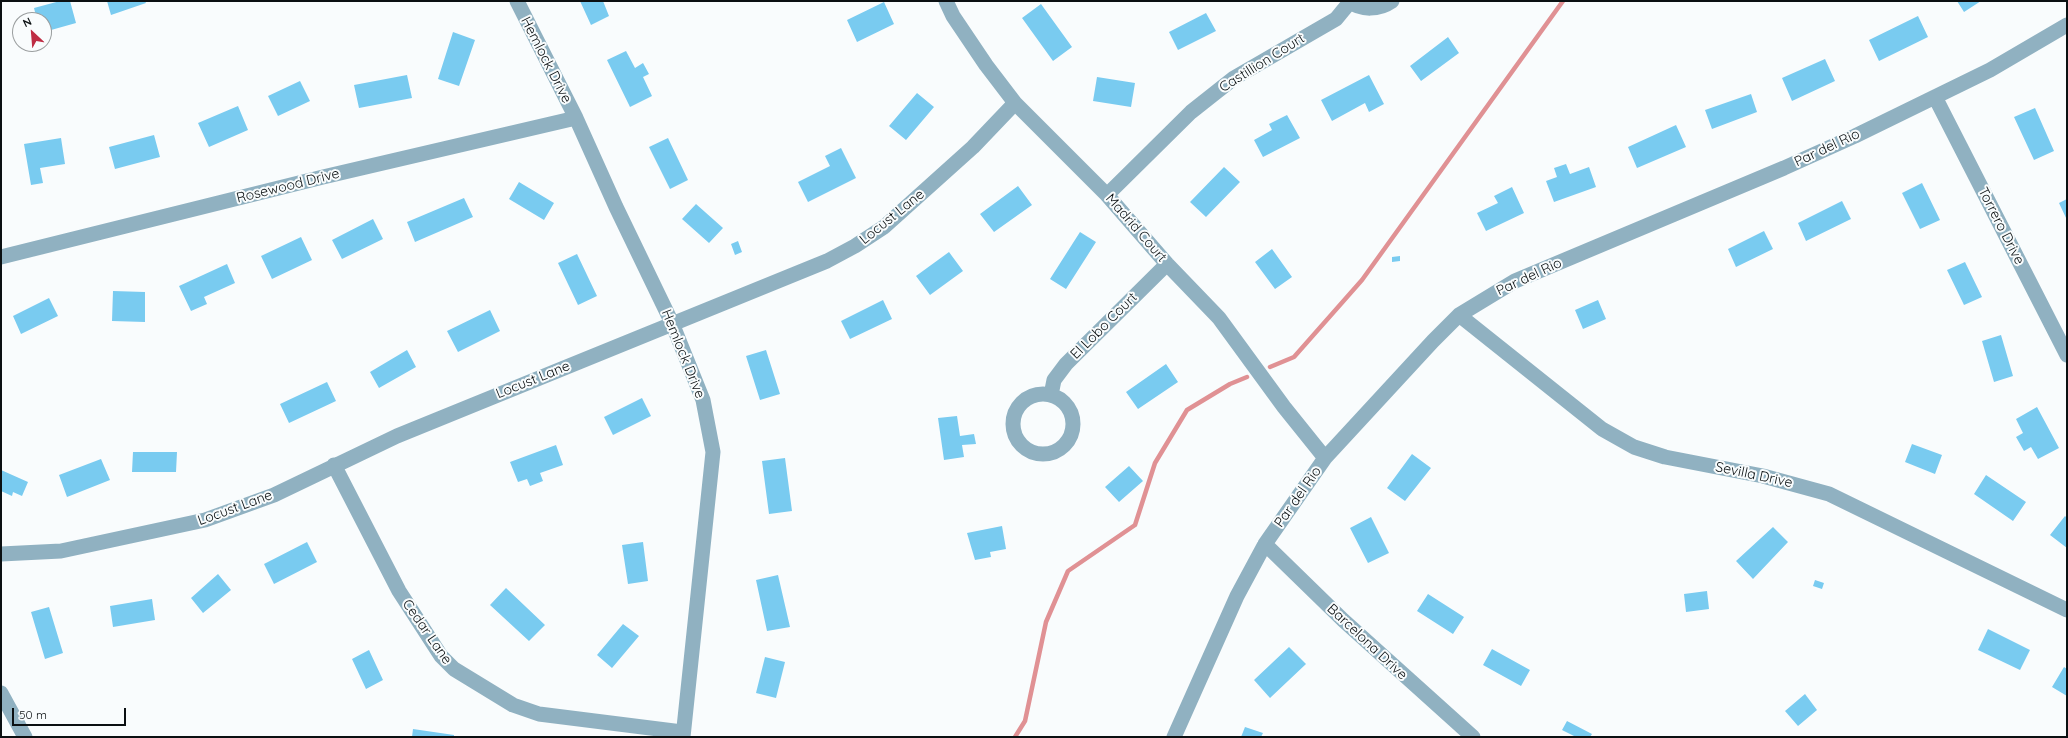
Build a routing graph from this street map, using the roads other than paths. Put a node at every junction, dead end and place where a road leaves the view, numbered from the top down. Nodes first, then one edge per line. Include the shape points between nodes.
1 (517, 1) edge
2 (946, 1) edge
3 (1392, 1) edge
4 (1349, 2) edge
5 (2067, 25) edge
6 (1935, 97) junction
7 (1015, 103) junction
8 (576, 118) junction
9 (1108, 195) junction
10 (1, 257) edge
11 (1167, 264) junction
12 (1459, 315) junction
13 (672, 323) junction
14 (2067, 355) edge
15 (1051, 395) dead end
16 (1325, 458) junction
17 (334, 465) junction
18 (1265, 544) junction
19 (1, 554) edge
20 (2067, 610) edge
21 (1, 693) edge
22 (683, 734) edge
23 (25, 737) edge
24 (1174, 737) edge
25 (1473, 737) edge

1 - 8 street, Hemlock Drive
2 - 7 street, Madrid Court via 953,16 986,65
3 - 4 street, Castillion Court via 1375,8 1366,8
4 - 9 street, Castillion Court via 1336,19 1234,78 1191,112
5 - 6 street, Par del Rio via 1990,70
6 - 12 street, Par del Rio via 1784,168 1515,281
6 - 14 street, Torrero Drive
7 - 9 street, Madrid Court
7 - 13 street, Locust Lane via 973,147 884,227 855,246 826,261
8 - 10 street, Rosewood Drive
8 - 13 street, Hemlock Drive
9 - 11 street, Madrid Court
11 - 15 street, El Lobo Court via 1066,364 1054,380
11 - 16 street, Madrid Court via 1219,318
12 - 16 street, Par del Rio
12 - 20 street, Sevilla Drive via 1517,364 1602,429 1634,447 1665,457 1763,476 1829,494
13 - 17 street, Locust Lane via 397,436
13 - 22 street, Hemlock Drive via 703,400 713,452
16 - 18 street, Par del Rio
17 - 19 street, Locust Lane via 274,495 204,520 61,551
17 - 22 street, Cedar Lane via 399,591 441,656 454,669 513,705 539,714
18 - 24 street, Par del Rio via 1237,596
18 - 25 street, Barcelona Drive via 1343,620
21 - 23 street

